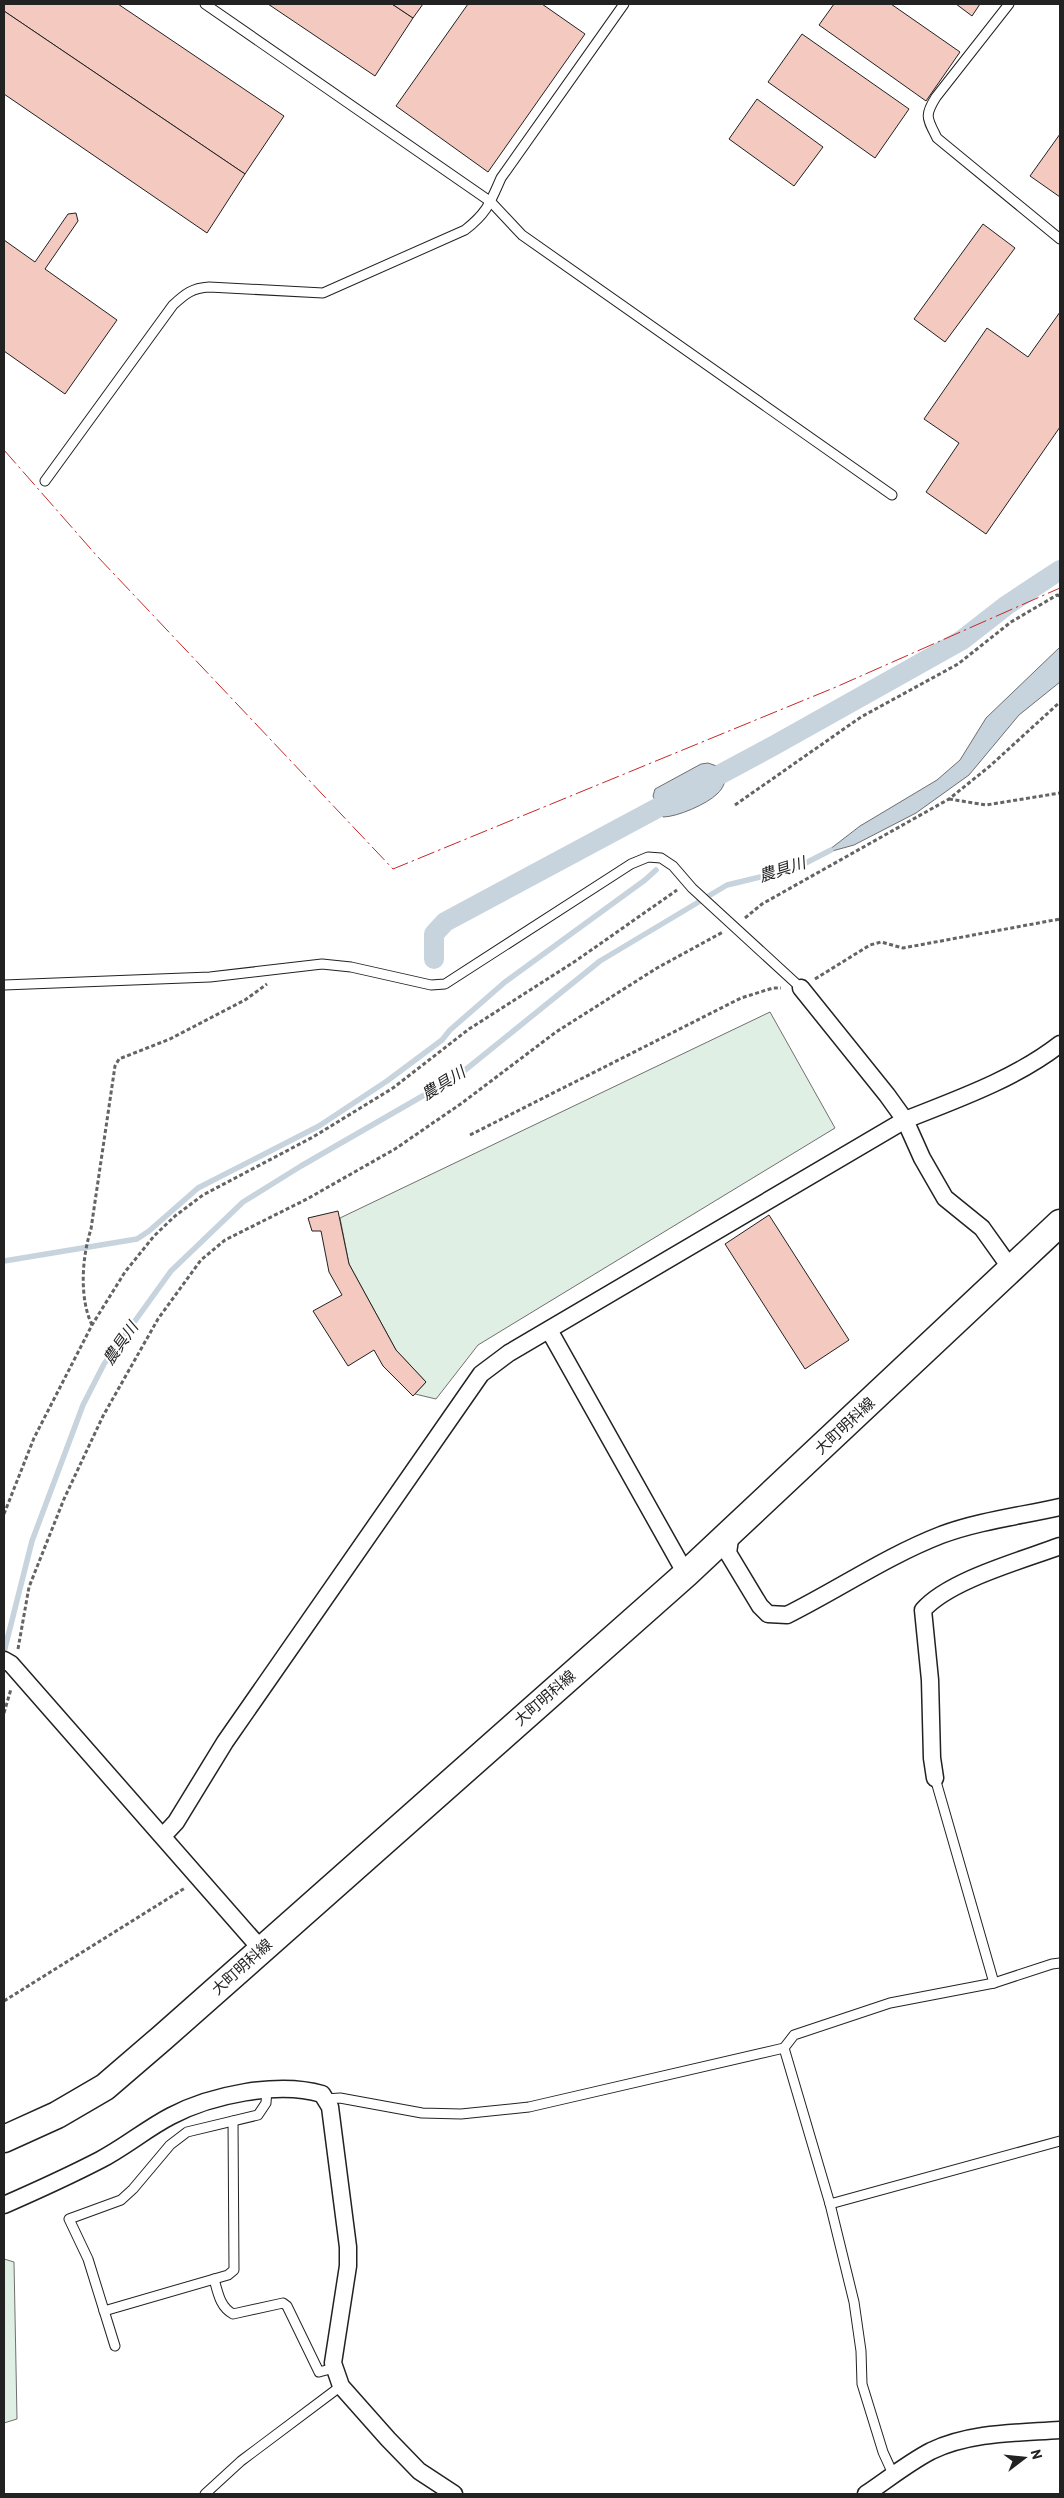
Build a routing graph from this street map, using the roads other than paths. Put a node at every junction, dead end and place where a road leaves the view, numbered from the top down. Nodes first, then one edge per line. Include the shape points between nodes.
1 (205, 4) edge
2 (624, 4) edge
3 (1009, 4) edge
4 (491, 202) junction
5 (1060, 239) edge
6 (45, 481) dead end
7 (892, 495) dead end
8 (4, 985) edge
9 (801, 988) joint
10 (1060, 1044) edge
11 (905, 1120) junction
12 (1060, 1223) edge
13 (1012, 1270) junction
14 (549, 1330) junction
15 (1060, 1507) edge
16 (731, 1532) junction
17 (1060, 1546) edge
18 (686, 1574) junction
19 (10, 1665) edge
20 (935, 1778) joint
21 (163, 1836) junction
22 (261, 1949) junction
23 (1060, 1963) edge
24 (994, 1984) junction
25 (784, 2048) junction
26 (267, 2089) junction
27 (326, 2099) junction
28 (232, 2121) junction
29 (4, 2139) edge
30 (1060, 2141) edge
31 (830, 2204) junction
32 (4, 2205) edge
33 (214, 2279) junction
34 (104, 2311) junction
35 (115, 2346) dead end
36 (334, 2368) junction
37 (341, 2386) junction
38 (1060, 2430) edge
39 (894, 2476) junction
40 (205, 2494) edge
41 (454, 2494) edge
42 (866, 2494) edge

1 - 4 lane
2 - 4 lane via 501,178
3 - 5 lane via 936,97 928,111 929,122 937,138
4 - 6 lane via 481,217 464,230 335,290 323,293 209,287 185,293
4 - 7 lane via 522,235
8 - 9 lane via 210,977 322,964 410,982 445,984 631,864 648,857 661,858 673,866 727,921
9 - 11 street
10 - 11 street via 1034,1063
11 - 13 street via 945,1198 982,1228
11 - 14 street
12 - 13 main road, 大町明科線
13 - 16 main road, 大町明科線
14 - 18 street
14 - 21 street via 496,1362 471,1386 225,1742 176,1822
15 - 16 street via 940,1535 888,1559 787,1615 777,1616 768,1614 760,1606 728,1553
16 - 18 main road, 大町明科線
17 - 20 street via 1001,1566 932,1600 923,1610
18 - 22 main road, 大町明科線
19 - 21 street
20 - 24 lane
21 - 22 street
22 - 29 main road, 大町明科線 via 105,2087 57,2115
23 - 24 lane
24 - 25 lane via 890,2003 794,2035
25 - 27 lane via 529,2107 491,2112 422,2113 340,2098
25 - 31 lane
26 - 27 street via 310,2090
26 - 28 lane via 266,2104 258,2115
26 - 32 street via 193,2106 170,2116 101,2160
27 - 36 street via 331,2113 348,2247
28 - 33 lane via 234,2270
28 - 34 lane via 187,2132 170,2145 121,2200 68,2219 88,2259
30 - 31 lane
31 - 39 lane via 858,2328 862,2384 880,2444
33 - 34 lane
33 - 36 lane via 221,2303 233,2314 283,2303 320,2372
34 - 35 lane
36 - 37 street
37 - 40 lane via 241,2462
37 - 41 street via 419,2471
38 - 39 street via 963,2440 931,2452
39 - 42 street

